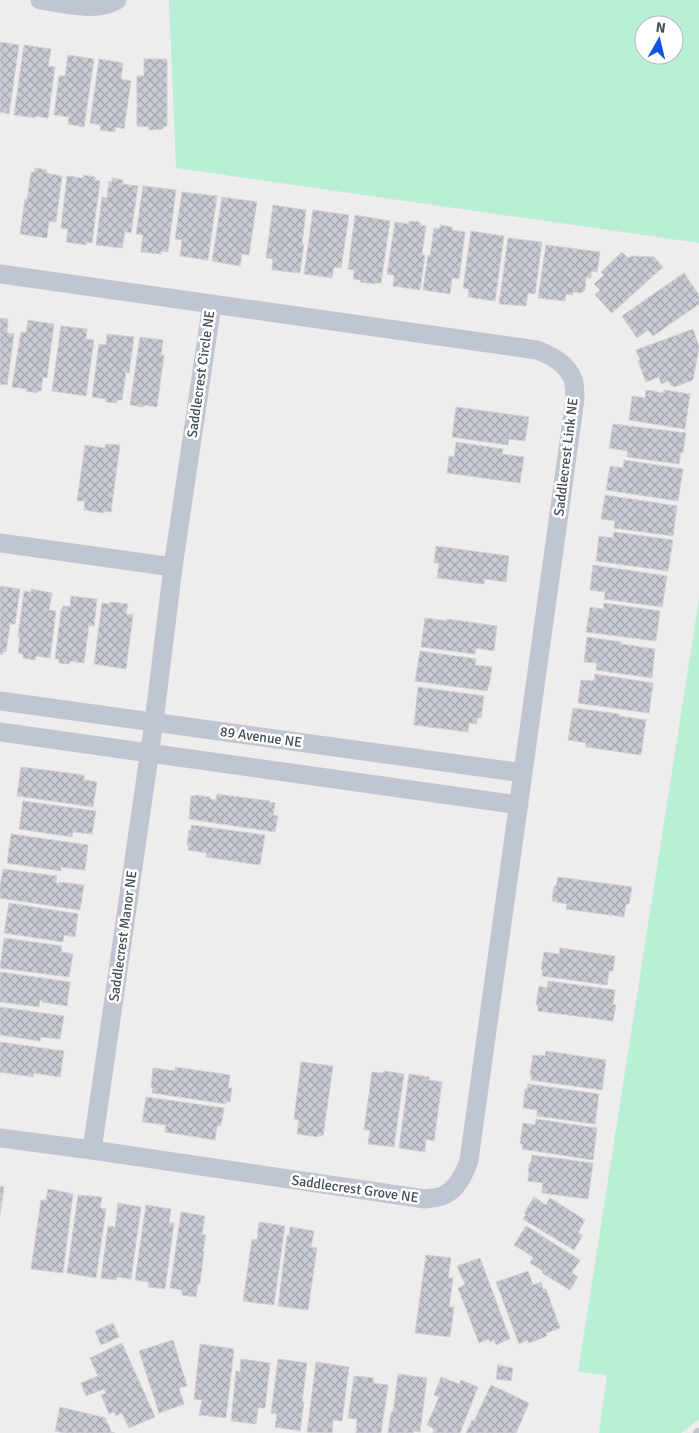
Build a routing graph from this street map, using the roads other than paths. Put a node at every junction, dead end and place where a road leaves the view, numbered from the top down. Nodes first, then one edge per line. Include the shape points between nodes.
1 (40, 0) edge
2 (117, 0) edge
3 (0, 274) edge
4 (212, 304) junction
5 (0, 542) edge
6 (173, 567) junction
7 (0, 701) edge
8 (154, 722) junction
9 (0, 732) edge
10 (149, 753) junction
11 (521, 789) junction
12 (0, 1138) edge
13 (92, 1150) junction

1 - 2 street via 92,7 109,5
3 - 4 street, Saddlecrest Circle NE
4 - 6 street, Saddlecrest Circle NE
4 - 11 street, Saddlecrest Link NE via 537,350 552,356 567,370 573,381 575,399
5 - 6 street
6 - 8 street, Saddlecrest Circle NE
7 - 8 street, 89 Avenue NE
8 - 10 street, Saddlecrest Manor NE
8 - 11 street, 89 Avenue NE
9 - 10 street
10 - 11 street
10 - 13 street, Saddlecrest Manor NE
11 - 13 street, Saddlecrest Grove NE via 469,1160 464,1175 454,1188 442,1196 425,1199
12 - 13 street, Saddlecrest Grove NE

